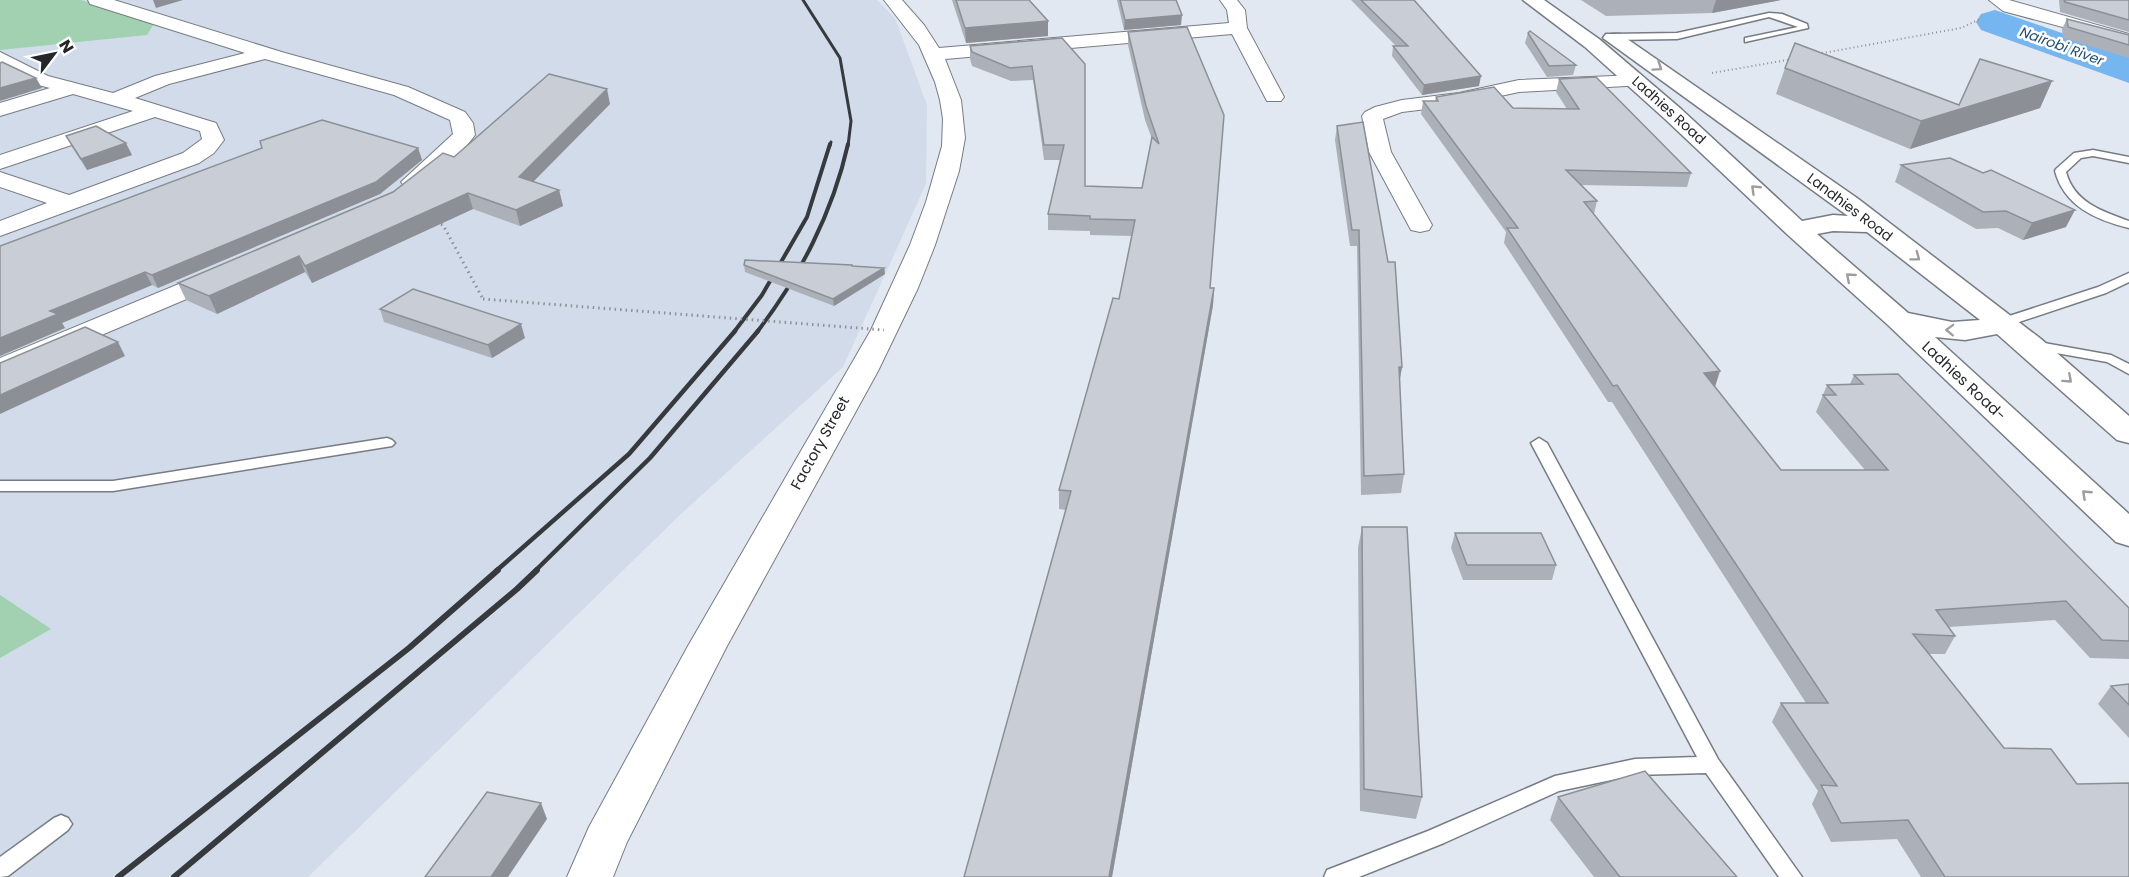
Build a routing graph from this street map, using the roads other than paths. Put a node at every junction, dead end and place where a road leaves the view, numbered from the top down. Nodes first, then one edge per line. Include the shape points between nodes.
1 (96, 0) edge
2 (892, 0) edge
3 (1228, 0) edge
4 (1532, 0) edge
5 (1556, 0) edge
6 (2003, 3) edge
7 (1238, 28) junction
8 (1612, 37) junction
9 (1748, 40) dead end
10 (2129, 40) edge
11 (266, 52) junction
12 (934, 54) junction
13 (0, 58) edge
14 (1637, 81) junction
15 (73, 88) junction
16 (1274, 97) dead end
17 (115, 99) junction
18 (0, 110) edge
19 (156, 110) junction
20 (2129, 159) edge
21 (0, 162) edge
22 (0, 179) edge
23 (397, 194) edge
24 (69, 203) junction
25 (1873, 224) junction
26 (1420, 225) dead end
27 (2129, 225) edge
28 (0, 229) edge
29 (1797, 230) junction
30 (241, 266) edge
31 (2129, 277) edge
32 (1898, 319) junction
33 (2002, 323) junction
34 (2030, 345) junction
35 (0, 369) edge
36 (2129, 370) edge
37 (2129, 433) edge
38 (387, 443) dead end
39 (1539, 443) dead end
40 (0, 486) edge
41 (2129, 534) edge
42 (1711, 765) junction
43 (61, 824) dead end
44 (0, 869) edge
45 (590, 877) edge
46 (1335, 877) edge
47 (1791, 877) edge

1 - 11 street
2 - 12 street, Factory Street via 917,26
3 - 7 street via 1236,10
4 - 14 main road, Ladhies Road
5 - 8 main road, Landhies Road
6 - 10 street
7 - 12 street
7 - 16 street
8 - 9 lane via 1677,36 1769,15 1804,26
8 -> 25 main road, Landhies Road
11 - 17 street via 162,80
11 - 23 street via 400,91 458,116 464,135
12 - 45 street, Factory Street via 952,105 954,139 927,235 884,330 723,617 605,840
13 - 15 street via 41,80
14 - 26 street via 1501,89 1411,104 1372,116 1380,152
29 -> 14 main road, Ladhies Road
15 - 17 street
15 - 18 street
17 - 19 street
19 - 21 street
19 - 24 street via 209,126 213,140 191,158
20 - 27 lane via 2093,153 2078,155 2060,171 2071,198
22 - 24 street
24 - 28 street
25 - 29 main road via 1833,223
25 -> 33 main road, Landhies Road
32 -> 29 main road, Ladhies Road-
30 - 35 street
31 - 33 lane via 2102,290
33 -> 32 main road via 1991,328 1951,331 1932,330
41 -> 32 main road, Ladhies Road-
33 - 34 main road, Landhies Road
34 - 36 lane via 2111,359
34 -> 37 main road, Landhies Road
38 - 40 lane via 113,486
39 - 42 lane
42 - 46 lane via 1635,767 1555,784
42 - 47 lane
43 - 44 lane

